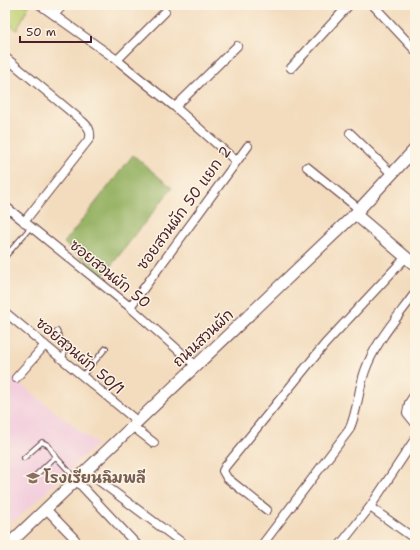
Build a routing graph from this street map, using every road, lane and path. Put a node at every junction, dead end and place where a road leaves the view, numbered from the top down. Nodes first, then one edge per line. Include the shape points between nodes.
1 (40, 5) edge
2 (63, 5) edge
3 (349, 5) edge
4 (373, 5) edge
5 (165, 12) dead end
6 (54, 15) junction
7 (237, 46) dead end
8 (415, 50) edge
9 (5, 57) edge
10 (117, 60) junction
11 (291, 68) dead end
12 (175, 107) junction
13 (350, 133) dead end
14 (248, 146) dead end
15 (415, 149) edge
16 (236, 161) junction
17 (307, 167) dead end
18 (391, 173) junction
19 (5, 206) edge
20 (357, 212) junction
21 (27, 225) junction
22 (5, 257) edge
23 (406, 257) junction
24 (415, 265) edge
25 (415, 293) edge
26 (130, 307) junction
27 (6, 313) dead end
28 (57, 331) dead end
29 (45, 345) junction
30 (106, 348) dead end
31 (63, 360) junction
32 (195, 366) junction
33 (81, 376) junction
34 (16, 378) dead end
35 (415, 394) edge
36 (134, 423) junction
37 (415, 423) edge
38 (415, 438) edge
39 (154, 443) dead end
40 (24, 458) dead end
41 (57, 458) junction
42 (86, 471) junction
43 (35, 476) dead end
44 (76, 480) junction
45 (370, 507) junction
46 (46, 509) junction
47 (267, 510) dead end
48 (75, 539) dead end
49 (415, 539) edge
50 (9, 545) edge
51 (137, 545) edge
52 (185, 545) edge
53 (262, 545) edge
54 (340, 545) edge

1 - 6 street
2 - 6 street
3 - 11 street
4 - 8 street
5 - 10 street
6 - 10 street
7 - 12 street
9 - 21 street via 82,120 91,134
10 - 12 street
12 - 16 street
13 - 18 street
14 - 16 street, ซอยสวนผัก 50 แยก 2
15 - 18 street, ถนนสวนผัก
16 - 26 street, ซอยสวนผัก 50 แยก 2
17 - 20 street
18 - 20 street, ถนนสวนผัก
19 - 21 street, ซอยสวนผัก 50
20 - 23 street
20 - 32 street, ถนนสวนผัก
21 - 22 lane
21 - 26 street, ซอยสวนผัก 50
23 - 24 street
23 - 47 street via 316,353 225,467 223,471 227,478
25 - 53 street via 370,360 349,430
26 - 32 street, ซอยสวนผัก 50
27 - 29 street, ซอยสวนผัก 50/1
28 - 31 lane via 65,350
29 - 31 street, ซอยสวนผัก 50/1
29 - 34 street
30 - 33 lane
31 - 33 street, ซอยสวนผัก 50/1
32 - 36 street, ถนนสวนผัก
33 - 36 street, ซอยสวนผัก 50/1
35 - 37 street via 409,403 407,413
36 - 39 street, ซอยสวนผัก 50/1
36 - 42 street, ถนนสวนผัก
38 - 45 street
40 - 41 lane via 42,442 48,445
41 - 43 lane
41 - 44 lane
42 - 44 street, ถนนสวนผัก
42 - 52 street
44 - 46 street, ถนนสวนผัก
44 - 51 street
45 - 49 street
45 - 54 street
46 - 48 street
46 - 50 street, ถนนสวนผัก

